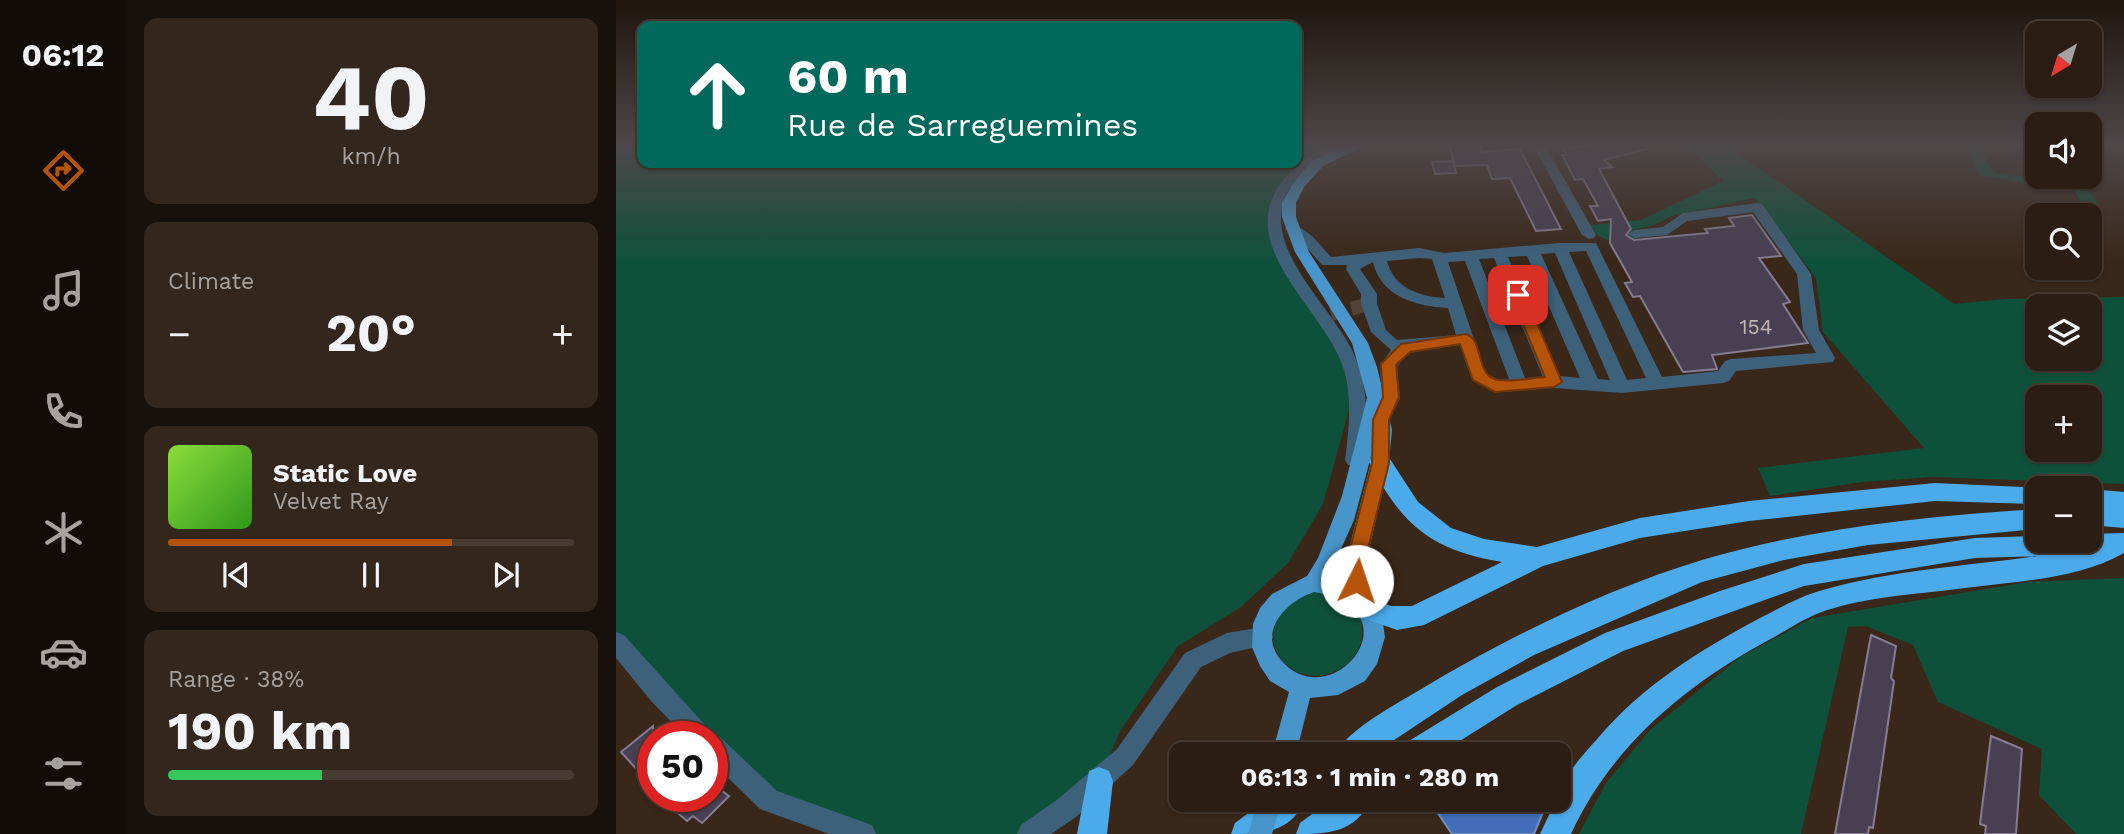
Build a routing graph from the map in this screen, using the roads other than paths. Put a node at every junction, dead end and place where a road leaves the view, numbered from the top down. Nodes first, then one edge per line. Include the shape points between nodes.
1 (1286, 184) edge
2 (1300, 184) edge
3 (1561, 184) edge
4 (1292, 229) junction
5 (1635, 234) dead end
6 (1589, 235) dead end
7 (1559, 247) junction
8 (1531, 249) junction
9 (1499, 252) junction
10 (1471, 255) junction
11 (1373, 257) junction
12 (1439, 258) junction
13 (1455, 303) junction
14 (1466, 339) junction
15 (1406, 347) junction
16 (1554, 382) junction
17 (1591, 383) junction
18 (1657, 383) junction
19 (1519, 384) junction
20 (1622, 387) junction
21 (1376, 394) junction
22 (1381, 420) junction
23 (1371, 460) junction
24 (1353, 484) junction
25 (2025, 495) edge
26 (2102, 500) edge
27 (2124, 501) edge
28 (2102, 517) edge
29 (2124, 518) edge
30 (2025, 520) edge
31 (2124, 543) edge
32 (1537, 557) junction
33 (1314, 583) junction
34 (1363, 602) junction
35 (1262, 637) junction
36 (616, 642) edge
37 (1302, 686) junction
38 (687, 721) edge
39 (1287, 742) edge
40 (1369, 742) edge
41 (1433, 742) edge
42 (728, 760) edge
43 (1099, 781) junction
44 (1266, 812) edge
45 (1274, 812) edge
46 (1339, 812) edge
47 (863, 834) edge
48 (1030, 834) edge
49 (1092, 834) edge
50 (1246, 834) edge
51 (1260, 834) edge
52 (1311, 834) edge
53 (1555, 834) edge

1 - 24 street via 1276,204 1276,239 1328,315 1356,385
2 - 4 main road via 1289,203
3 - 6 street
4 - 11 street via 1327,262
4 - 21 main road via 1360,343
5 - 18 street via 1667,232 1683,217 1757,207 1804,274 1811,330 1827,358 1731,365 1723,377
7 - 8 street
7 - 18 street via 1591,246
7 - 20 street
8 - 9 street
8 - 17 street
9 - 10 street
9 - 16 street
10 - 12 street
10 - 19 street
11 - 12 street via 1431,253
11 - 13 street via 1387,280 1398,287 1429,303
11 - 15 street via 1353,269 1369,294 1379,332 1392,345
12 - 13 street
13 - 14 street
14 - 15 street
14 - 19 street via 1478,376 1495,386
15 - 22 street via 1389,364 1391,397
16 - 17 street
16 - 19 street
17 - 20 street
18 - 20 street
21 - 22 main road
21 - 23 main road
22 - 23 main road
23 - 24 main road
23 - 32 highway via 1431,530 1480,550
23 - 34 main road via 1360,545
24 - 33 main road via 1332,550
25 - 32 highway via 1935,492 1749,511 1640,527
26 - 27 highway
28 - 29 highway
30 - 40 highway via 1957,523 1813,545 1699,572 1594,613 1487,666
31 - 41 highway via 1975,548 1804,575 1614,642 1507,696
31 - 53 highway via 2079,561 1826,599 1730,646 1644,708 1592,767
32 - 34 highway via 1415,617 1388,618
33 - 34 main road via 1338,586
33 - 35 main road via 1284,595 1272,607
34 - 37 main road via 1375,625 1368,659 1340,683 1322,688
35 - 37 main road via 1273,668
35 - 43 street via 1227,643 1193,660 1125,757
36 - 38 street
37 - 39 main road
42 - 47 street via 769,800
43 - 48 street
43 - 49 highway
44 - 51 main road, bridge
45 - 50 highway
46 - 52 highway

